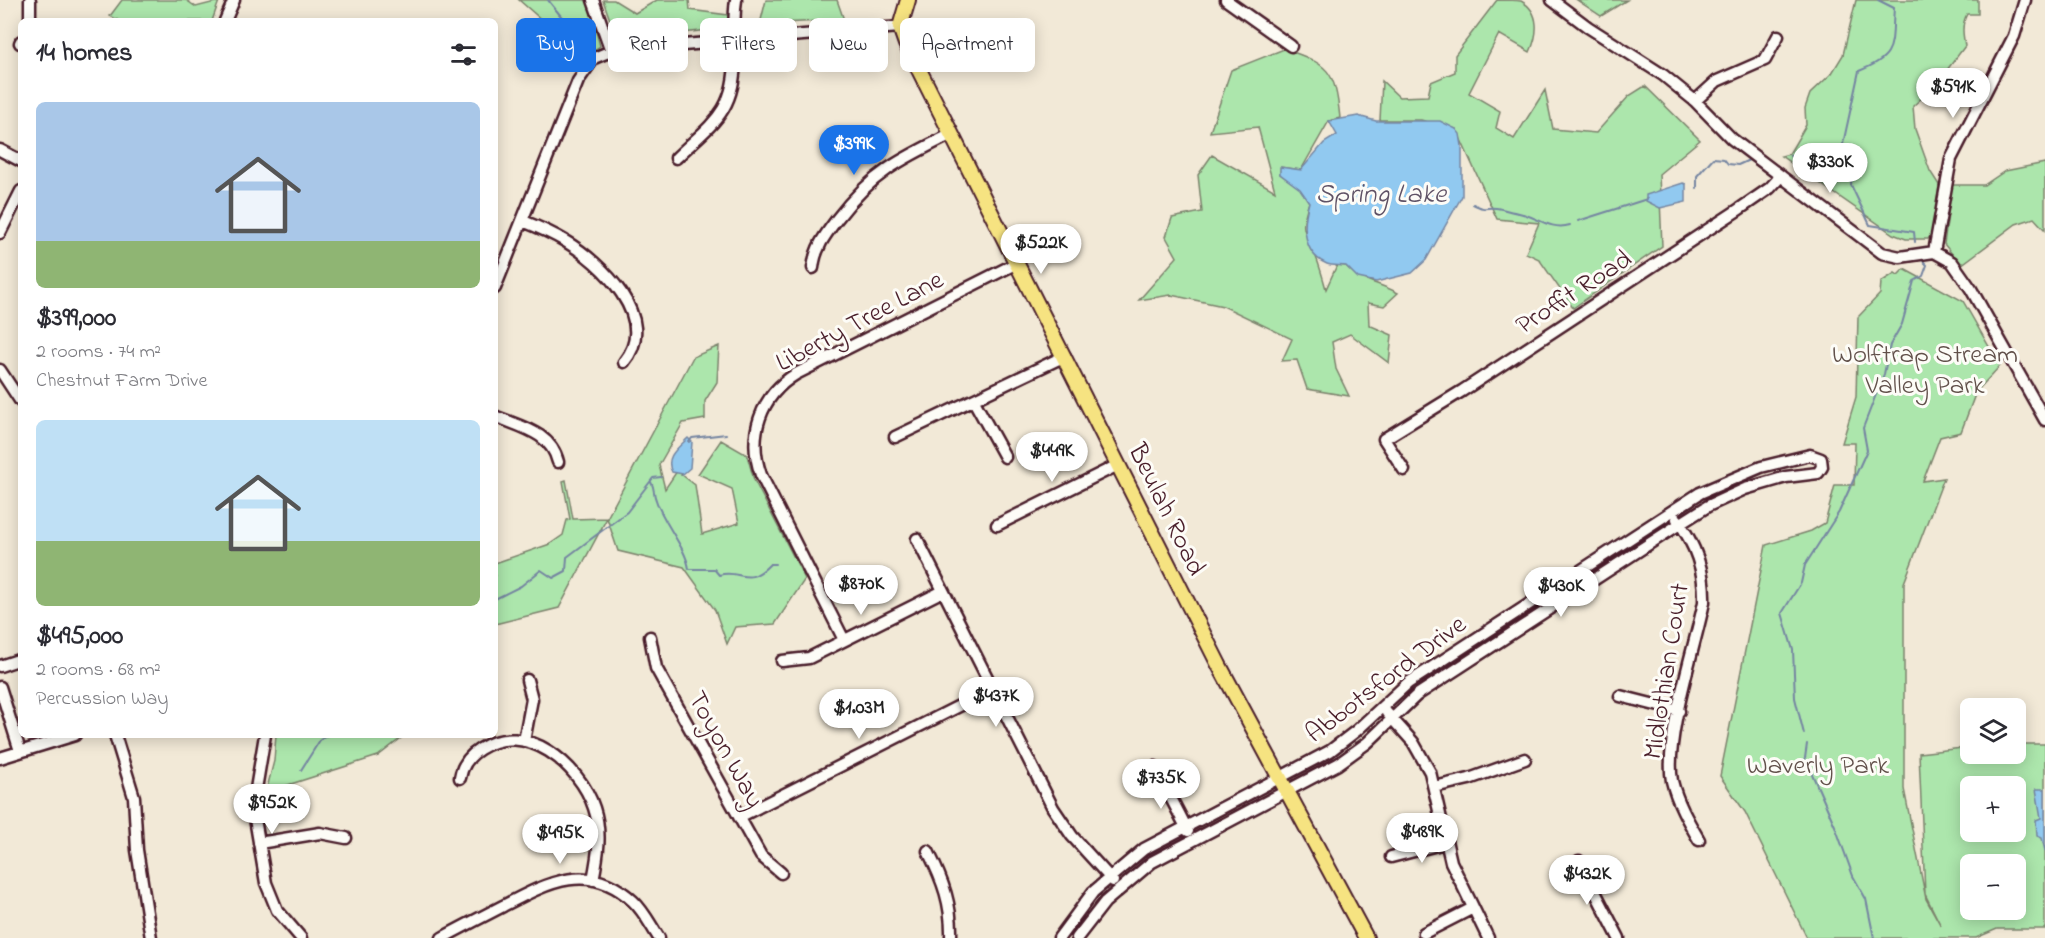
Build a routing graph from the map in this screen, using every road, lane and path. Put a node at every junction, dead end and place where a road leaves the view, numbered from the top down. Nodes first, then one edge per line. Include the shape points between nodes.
1 (30, 0) edge
2 (234, 0) edge
3 (594, 0) edge
4 (736, 0) edge
5 (908, 0) edge
6 (1226, 0) edge
7 (1552, 0) edge
8 (2025, 0) edge
9 (30, 18) edge
10 (226, 18) edge
11 (736, 18) edge
12 (903, 18) edge
13 (900, 27) edge
14 (797, 36) edge
15 (1778, 36) dead end
16 (608, 42) edge
17 (1291, 46) dead end
18 (608, 52) edge
19 (733, 72) edge
20 (922, 72) edge
21 (1695, 101) junction
22 (952, 134) junction
23 (0, 150) edge
24 (18, 159) edge
25 (676, 159) dead end
26 (1781, 176) junction
27 (18, 197) edge
28 (524, 221) junction
29 (0, 233) edge
30 (1934, 252) junction
31 (1017, 263) junction
32 (813, 268) dead end
33 (498, 281) edge
34 (1065, 356) junction
35 (624, 362) dead end
36 (0, 370) edge
37 (18, 397) edge
38 (974, 401) junction
39 (498, 417) edge
40 (2045, 420) edge
41 (895, 437) dead end
42 (1005, 458) dead end
43 (558, 462) dead end
44 (1118, 465) junction
45 (1404, 470) dead end
46 (1671, 511) junction
47 (1680, 523) junction
48 (997, 525) dead end
49 (917, 539) dead end
50 (943, 591) junction
51 (650, 637) dead end
52 (844, 640) junction
53 (18, 660) edge
54 (782, 661) dead end
55 (0, 666) edge
56 (527, 680) dead end
57 (0, 687) edge
58 (993, 689) junction
59 (1620, 696) dead end
60 (1380, 707) junction
61 (1679, 711) junction
62 (1391, 718) junction
63 (65, 738) edge
64 (116, 738) edge
65 (264, 738) edge
66 (524, 741) junction
67 (20, 751) junction
68 (0, 758) edge
69 (1525, 759) dead end
70 (1155, 767) dead end
71 (460, 778) dead end
72 (1280, 778) junction
73 (1434, 787) junction
74 (1287, 791) junction
75 (739, 817) junction
76 (1185, 826) junction
77 (346, 838) dead end
78 (1193, 840) junction
79 (1699, 840) dead end
80 (259, 843) junction
81 (1445, 843) junction
82 (928, 851) dead end
83 (1391, 857) dead end
84 (1580, 861) dead end
85 (781, 873) dead end
86 (1109, 877) junction
87 (593, 880) junction
88 (1119, 888) junction
89 (1473, 908) junction
90 (1424, 933) dead end
91 (151, 938) edge
92 (301, 938) edge
93 (442, 938) edge
94 (659, 938) edge
95 (951, 938) edge
96 (1059, 938) edge
97 (1077, 938) edge
98 (1366, 938) edge
99 (1488, 938) edge
100 (1619, 938) edge

1 - 9 street
2 - 10 street
3 - 16 street
4 - 11 street
5 - 12 main road
6 - 17 street
7 - 21 street via 1651,66
8 - 30 street via 2014,36 1951,159
13 - 14 street
15 - 21 street via 1765,60 1717,81
18 - 28 street via 594,58 580,76
19 - 25 street via 722,112 712,127
20 - 22 main road, Beulah Road
21 - 26 street via 1732,140
22 - 31 main road, Beulah Road
22 - 32 street via 891,165 864,186 823,238
23 - 24 street
26 - 30 street via 1882,253 1900,256
26 - 45 street, Proffit Road via 1738,210 1384,439
27 - 29 street
28 - 33 street
28 - 35 street via 580,251 601,268 621,293 636,331 634,347
30 - 40 street via 1945,256 1960,272
31 - 34 main road, Beulah Road
31 - 52 street, Liberty Tree Lane via 796,374 774,392 761,413 755,451 760,475
34 - 38 street
34 - 44 main road, Beulah Road
36 - 37 street
38 - 41 street
38 - 42 street
39 - 43 street via 539,434 551,446
44 - 48 street
44 - 72 main road, Beulah Road via 1218,665
46 - 47 street, Midlothian Court
46 - 47 street, Abbotsford Drive via 1740,474 1810,455 1821,459 1818,473 1745,489
46 - 60 street, Abbotsford Drive via 1408,683
47 - 61 street, Midlothian Court via 1700,561 1705,589
47 - 62 street, Abbotsford Drive via 1417,695
49 - 50 street
50 - 52 street
50 - 58 street
51 - 75 street, Toyon Way via 656,668
52 - 54 street via 802,660
53 - 55 street
56 - 66 street via 532,699
57 - 67 street
58 - 75 street
58 - 86 street via 1060,820
59 - 61 street
60 - 62 street
60 - 72 street, Abbotsford Drive via 1341,743
61 - 79 street, Midlothian Court via 1671,750 1672,778 1681,807
62 - 73 street via 1422,756
62 - 74 street, Abbotsford Drive via 1351,756
63 - 67 street
64 - 91 street via 134,797 137,850
65 - 80 street via 254,795
66 - 71 street via 504,740 483,747 467,760
66 - 87 street via 563,762 589,795 599,837
67 - 68 street
69 - 73 street
70 - 76 street
72 - 74 main road, Beulah Road
72 - 76 street, Abbotsford Drive
73 - 81 street
74 - 78 street, Abbotsford Drive
74 - 98 main road, Beulah Road
75 - 85 street, Toyon Way via 761,856
76 - 78 street
76 - 86 street, Abbotsford Drive via 1144,849
77 - 80 street via 320,833
78 - 88 street, Abbotsford Drive via 1152,862
80 - 92 street via 270,896 284,921
81 - 83 street
81 - 89 street
82 - 95 street via 948,895
84 - 100 street
86 - 88 street
86 - 96 street, Abbotsford Drive via 1078,910
87 - 93 street via 568,878 544,884
87 - 94 street via 614,887 633,902
88 - 97 street, Abbotsford Drive
89 - 90 street
89 - 99 street

